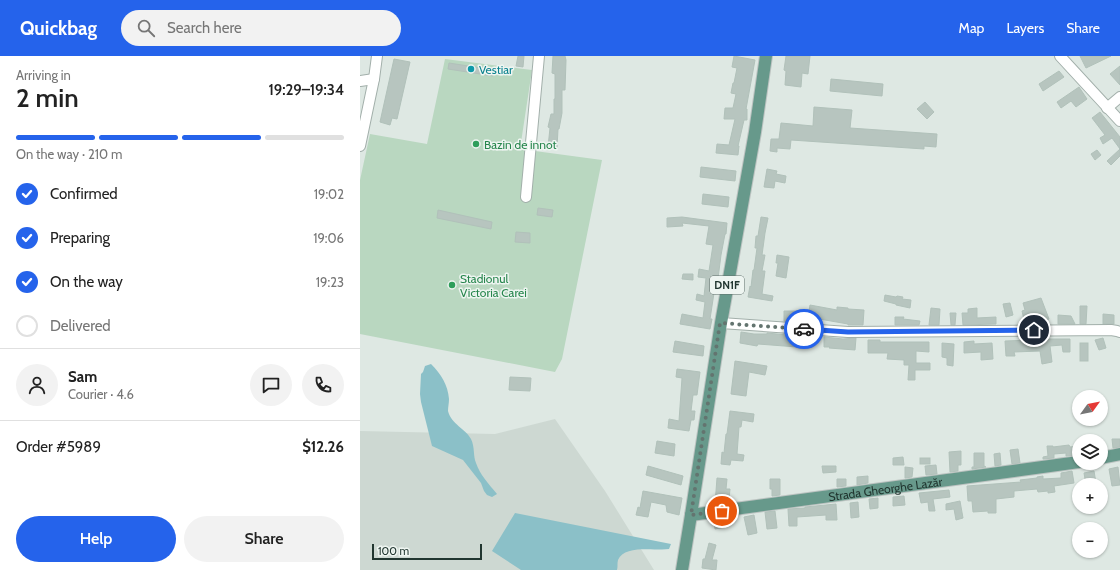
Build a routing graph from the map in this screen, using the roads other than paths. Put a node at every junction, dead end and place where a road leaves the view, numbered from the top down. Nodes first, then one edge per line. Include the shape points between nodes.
1 (377, 56) edge
2 (539, 56) edge
3 (766, 56) edge
4 (1060, 56) edge
5 (374, 79) junction
6 (360, 81) edge
7 (1120, 97) edge
8 (1108, 108) junction
9 (1120, 121) edge
10 (360, 146) edge
11 (526, 197) dead end
12 (720, 323) junction
13 (1120, 332) edge
14 (1120, 454) edge
15 (1108, 457) edge
16 (1072, 463) edge
17 (691, 515) junction
18 (682, 570) edge

1 - 5 street
2 - 11 street
3 - 12 main road, DN1F via 756,132
4 - 8 street
5 - 6 street
5 - 10 street
7 - 8 street
8 - 9 street
12 - 13 street via 848,332
12 - 17 main road, DN1F
14 - 15 main road
16 - 17 main road, Strada Gheorghe Lazăr
17 - 18 main road, DN1F

